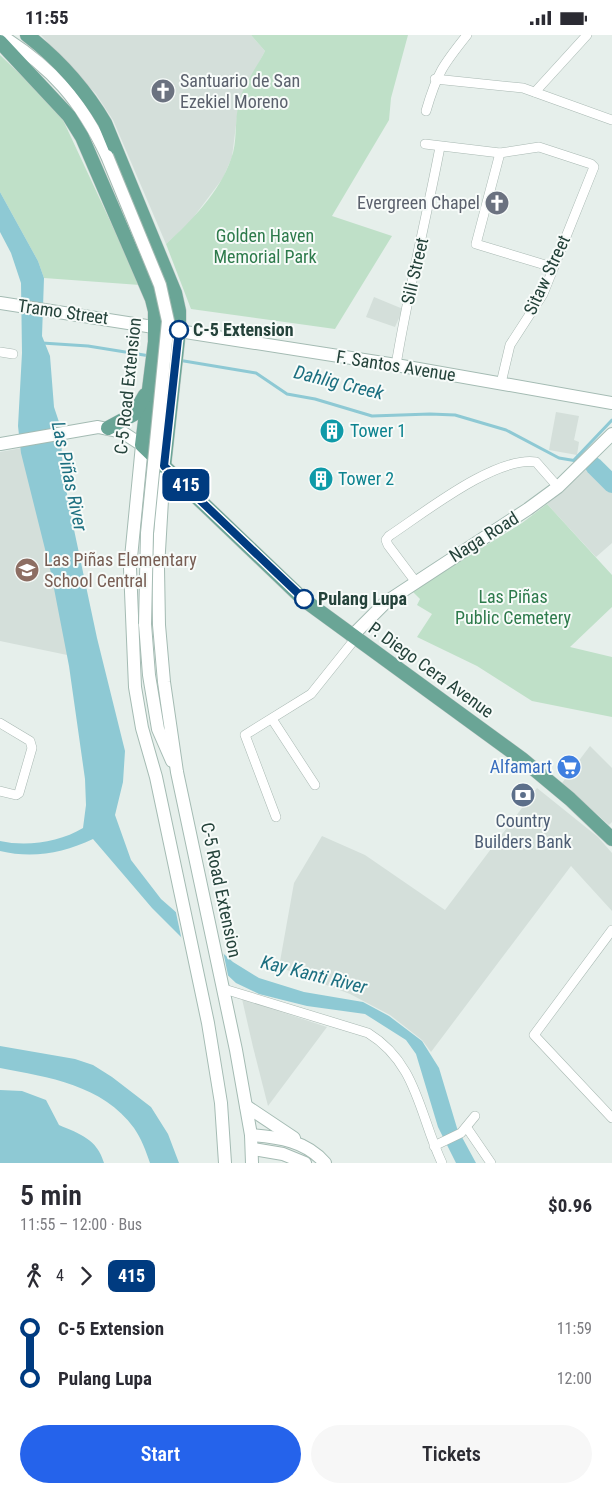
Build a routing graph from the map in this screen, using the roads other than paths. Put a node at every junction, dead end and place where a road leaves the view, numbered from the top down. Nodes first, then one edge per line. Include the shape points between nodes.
1 (0, 35) edge
2 (15, 35) edge
3 (27, 35) edge
4 (468, 35) edge
5 (587, 35) edge
6 (0, 42) edge
7 (28, 53) junction
8 (435, 79) junction
9 (535, 92) junction
10 (426, 111) dead end
11 (611, 118) edge
12 (425, 144) dead end
13 (440, 147) junction
14 (500, 153) junction
15 (552, 267) junction
16 (0, 303) edge
17 (155, 326) junction
18 (179, 330) junction
19 (0, 352) edge
20 (14, 354) dead end
21 (396, 365) junction
22 (149, 380) junction
23 (501, 383) junction
24 (612, 403) edge
25 (108, 428) junction
26 (612, 434) edge
27 (0, 444) edge
28 (142, 445) junction
29 (164, 466) junction
30 (558, 487) junction
31 (415, 581) junction
32 (353, 637) junction
33 (272, 719) junction
34 (0, 723) edge
35 (158, 729) junction
36 (177, 772) junction
37 (156, 777) junction
38 (315, 785) dead end
39 (0, 791) edge
40 (276, 817) dead end
41 (612, 839) edge
42 (612, 930) edge
43 (223, 985) junction
44 (202, 993) junction
45 (246, 1106) junction
46 (475, 1117) dead end
47 (612, 1117) edge
48 (464, 1131) junction
49 (251, 1135) junction
50 (305, 1145) junction
51 (437, 1145) junction
52 (252, 1149) junction
53 (225, 1163) edge
54 (252, 1163) edge
55 (305, 1163) edge
56 (325, 1163) edge
57 (442, 1163) edge
58 (491, 1163) edge

1 - 7 main road, C-5 Road Extension
2 - 7 main road, C-5 Road Extension
3 - 18 main road, C-5 Road Extension via 70,75 91,99 105,123 175,293
4 - 8 street
5 - 9 street
6 - 17 main road, C-5 Road Extension via 69,116 82,137 152,299
7 - 35 main road, C-5 Road Extension, bridge via 76,100 88,117 160,285 168,316 147,533 145,624
8 - 9 street via 517,87
8 - 10 street
9 - 11 street
12 - 13 street
13 - 14 street
13 - 21 street, Sili Street
14 - 15 street via 476,244
14 - 15 street, Sitaw Street via 539,147 594,167
15 - 23 street, Sitaw Street via 535,309 510,345
16 - 17 main road, Tramo Street
17 - 18 main road, Tramo Street
17 - 22 main road, C-5 Road Extension
18 - 21 main road, F. Santos Avenue
18 - 29 main road, C-5 Road Extension
19 - 20 street
21 - 23 main road, F. Santos Avenue
22 - 25 main road via 138,409 127,419
22 - 28 main road, C-5 Road Extension
23 - 24 main road, F. Santos Avenue
25 - 27 main road, P. Diego Cera Avenue via 68,431
25 - 28 main road, P. Diego Cera Avenue via 122,432
26 - 30 main road, Naga Road
28 - 29 main road, P. Diego Cera Avenue
28 - 37 main road, C-5 Road Extension via 130,568 132,656 142,727
29 - 32 main road, P. Diego Cera Avenue via 279,577
29 - 36 main road, C-5 Road Extension via 158,568 159,625
30 - 31 main road, Naga Road
30 - 31 street via 536,462 527,461 484,474 390,535 386,540 388,545
31 - 32 main road, Naga Road via 386,602
32 - 33 street via 311,694
32 - 41 main road, P. Diego Cera Avenue via 522,759
33 - 38 street
33 - 40 street via 246,735
34 - 39 street via 30,741 32,748 19,793
35 - 36 main road, C-5 Road Extension
35 - 37 main road, C-5 Road Extension
36 - 43 main road, C-5 Road Extension
37 - 44 main road, C-5 Road Extension
42 - 47 street via 534,1035
43 - 44 main road
43 - 45 main road, C-5 Road Extension
43 - 51 street via 368,1033 385,1044 407,1072
44 - 53 main road, C-5 Road Extension via 221,1103
45 - 49 main road, C-5 Road Extension
45 - 50 main road
46 - 48 street
48 - 51 street
48 - 58 street
49 - 50 main road
49 - 52 main road, C-5 Road Extension
50 - 56 main road
51 - 57 street
52 - 54 main road, C-5 Road Extension
52 - 55 main road via 283,1153

